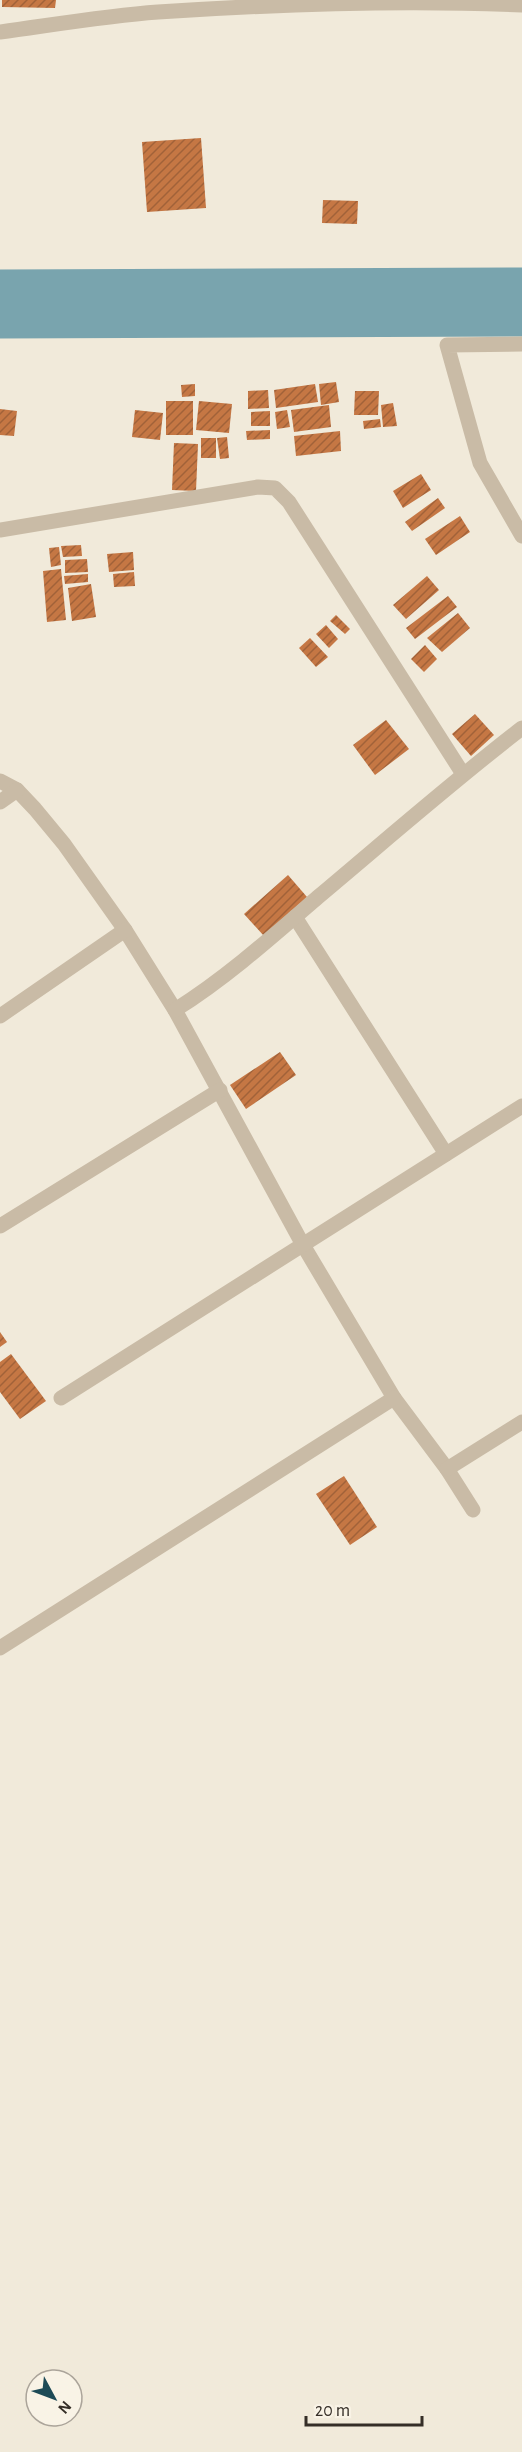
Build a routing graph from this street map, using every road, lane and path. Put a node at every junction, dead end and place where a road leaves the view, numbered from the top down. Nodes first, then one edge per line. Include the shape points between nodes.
1 (449, 1) edge
2 (522, 5) edge
3 (156, 6) edge
4 (0, 32) edge
5 (522, 344) edge
6 (0, 530) edge
7 (522, 536) edge
8 (522, 728) edge
9 (463, 774) junction
10 (0, 781) edge
11 (17, 790) junction
12 (0, 802) edge
13 (295, 917) junction
14 (125, 930) junction
15 (175, 1010) junction
16 (0, 1016) edge
17 (220, 1090) junction
18 (522, 1107) edge
19 (446, 1154) junction
20 (0, 1226) edge
21 (303, 1245) junction
22 (61, 1398) dead end
23 (394, 1398) junction
24 (522, 1422) edge
25 (447, 1469) junction
26 (473, 1510) dead end
27 (0, 1648) edge

1 - 2 street
1 - 3 street
3 - 4 street
5 - 7 street via 447,345 480,463
6 - 9 street via 258,487 275,488 289,502
8 - 9 street
9 - 13 street
10 - 11 street
11 - 12 street
11 - 14 street via 64,844
13 - 15 street
13 - 19 street
14 - 15 street
14 - 16 street
15 - 17 street
17 - 20 street
17 - 21 street
18 - 19 street
19 - 21 street
21 - 22 street
21 - 23 street
23 - 25 street
23 - 27 street
24 - 25 street
25 - 26 street

